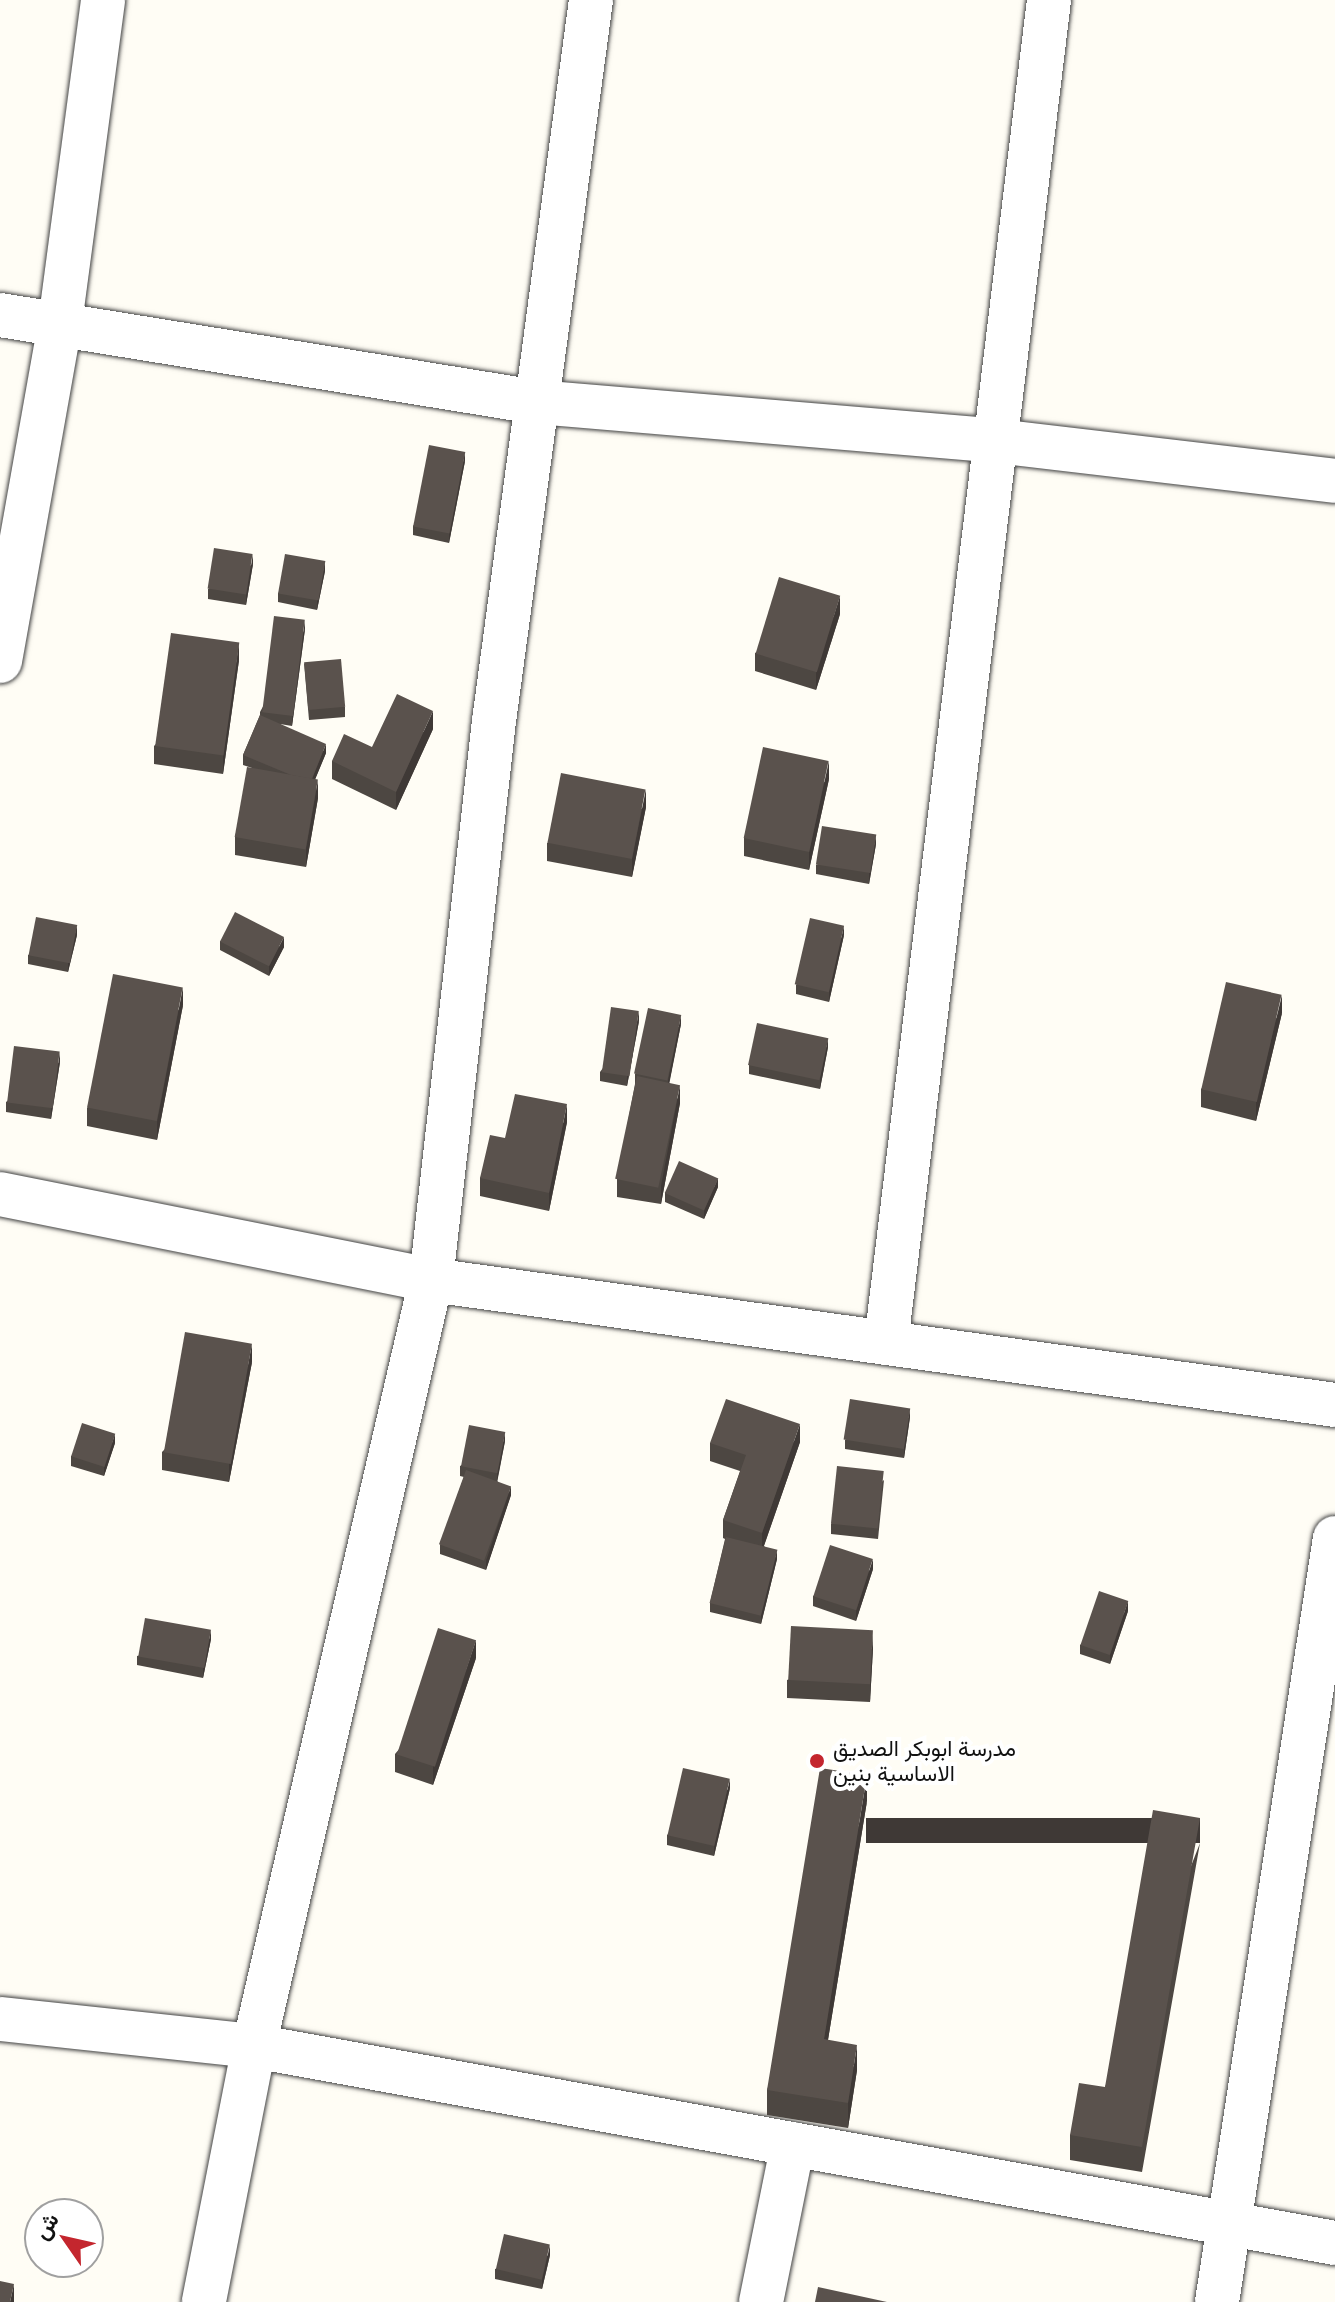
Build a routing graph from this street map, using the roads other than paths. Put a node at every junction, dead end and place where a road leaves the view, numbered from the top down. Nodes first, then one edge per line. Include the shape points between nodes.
1 (103, 0) edge
2 (591, 0) edge
3 (1049, 0) edge
4 (0, 315) edge
5 (60, 323) junction
6 (536, 402) junction
7 (996, 441) junction
8 (1335, 481) edge
9 (0, 661) edge
10 (0, 1194) edge
11 (431, 1280) junction
12 (886, 1343) junction
13 (1335, 1405) edge
14 (1335, 1538) edge
15 (0, 2019) edge
16 (254, 2046) junction
17 (793, 2144) junction
18 (1227, 2224) junction
19 (1335, 2243) edge
20 (204, 2302) edge
21 (761, 2302) edge
22 (1217, 2302) edge

1 - 5 street
2 - 6 street
3 - 7 street
4 - 5 street
5 - 6 street
5 - 9 street
6 - 7 street
6 - 11 street
7 - 8 street
7 - 12 street
10 - 11 street
11 - 12 street
11 - 16 street
12 - 13 street
14 - 18 street
15 - 16 street
16 - 17 street
16 - 20 street
17 - 18 street
17 - 21 street
18 - 19 street
18 - 22 street

